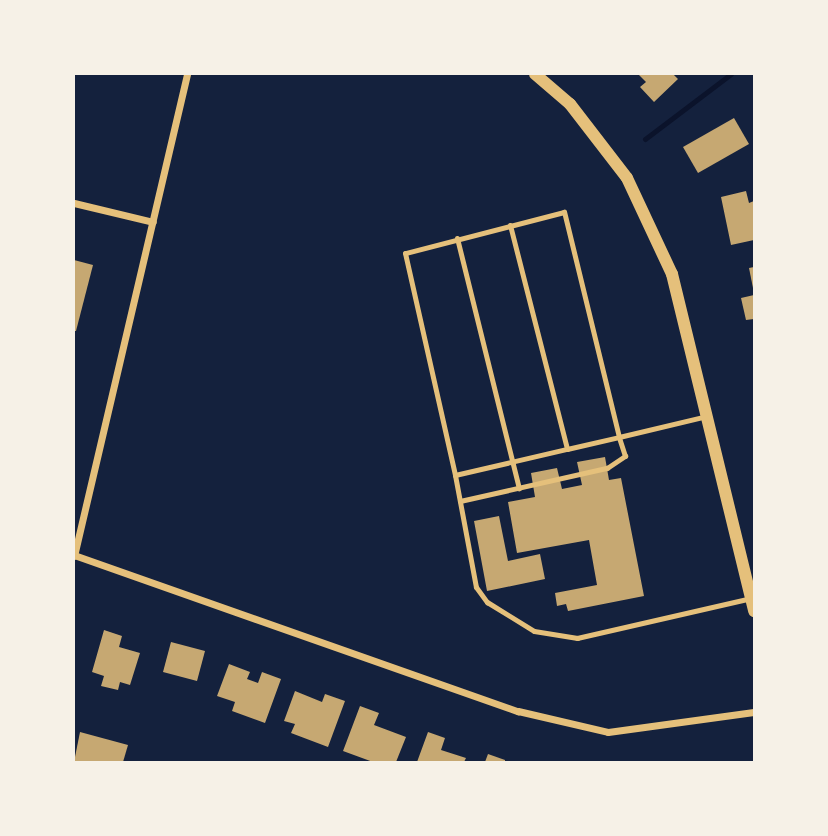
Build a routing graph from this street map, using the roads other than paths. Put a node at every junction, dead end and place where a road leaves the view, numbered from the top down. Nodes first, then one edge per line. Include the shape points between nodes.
1 (187, 74) edge
2 (535, 74) edge
3 (74, 203) edge
4 (153, 222) junction
5 (510, 225) junction
6 (457, 239) junction
7 (707, 416) junction
8 (620, 437) junction
9 (567, 449) junction
10 (512, 462) junction
11 (455, 475) junction
12 (519, 488) junction
13 (460, 501) junction
14 (74, 556) edge
15 (753, 604) edge
16 (754, 712) edge

1 - 4 street
2 - 7 street via 570,104 627,178 672,274
3 - 4 street
4 - 14 street
5 - 6 lane
5 - 8 lane via 564,212
5 - 9 lane
6 - 10 lane
6 - 11 lane via 405,253
7 - 8 lane
7 - 15 street
8 - 9 lane
8 - 12 lane via 625,456 607,468
9 - 10 lane
10 - 11 lane
10 - 12 lane
11 - 13 lane
12 - 13 lane
13 - 15 lane via 476,587 487,602 534,631 577,638
14 - 16 street via 518,712 608,732

